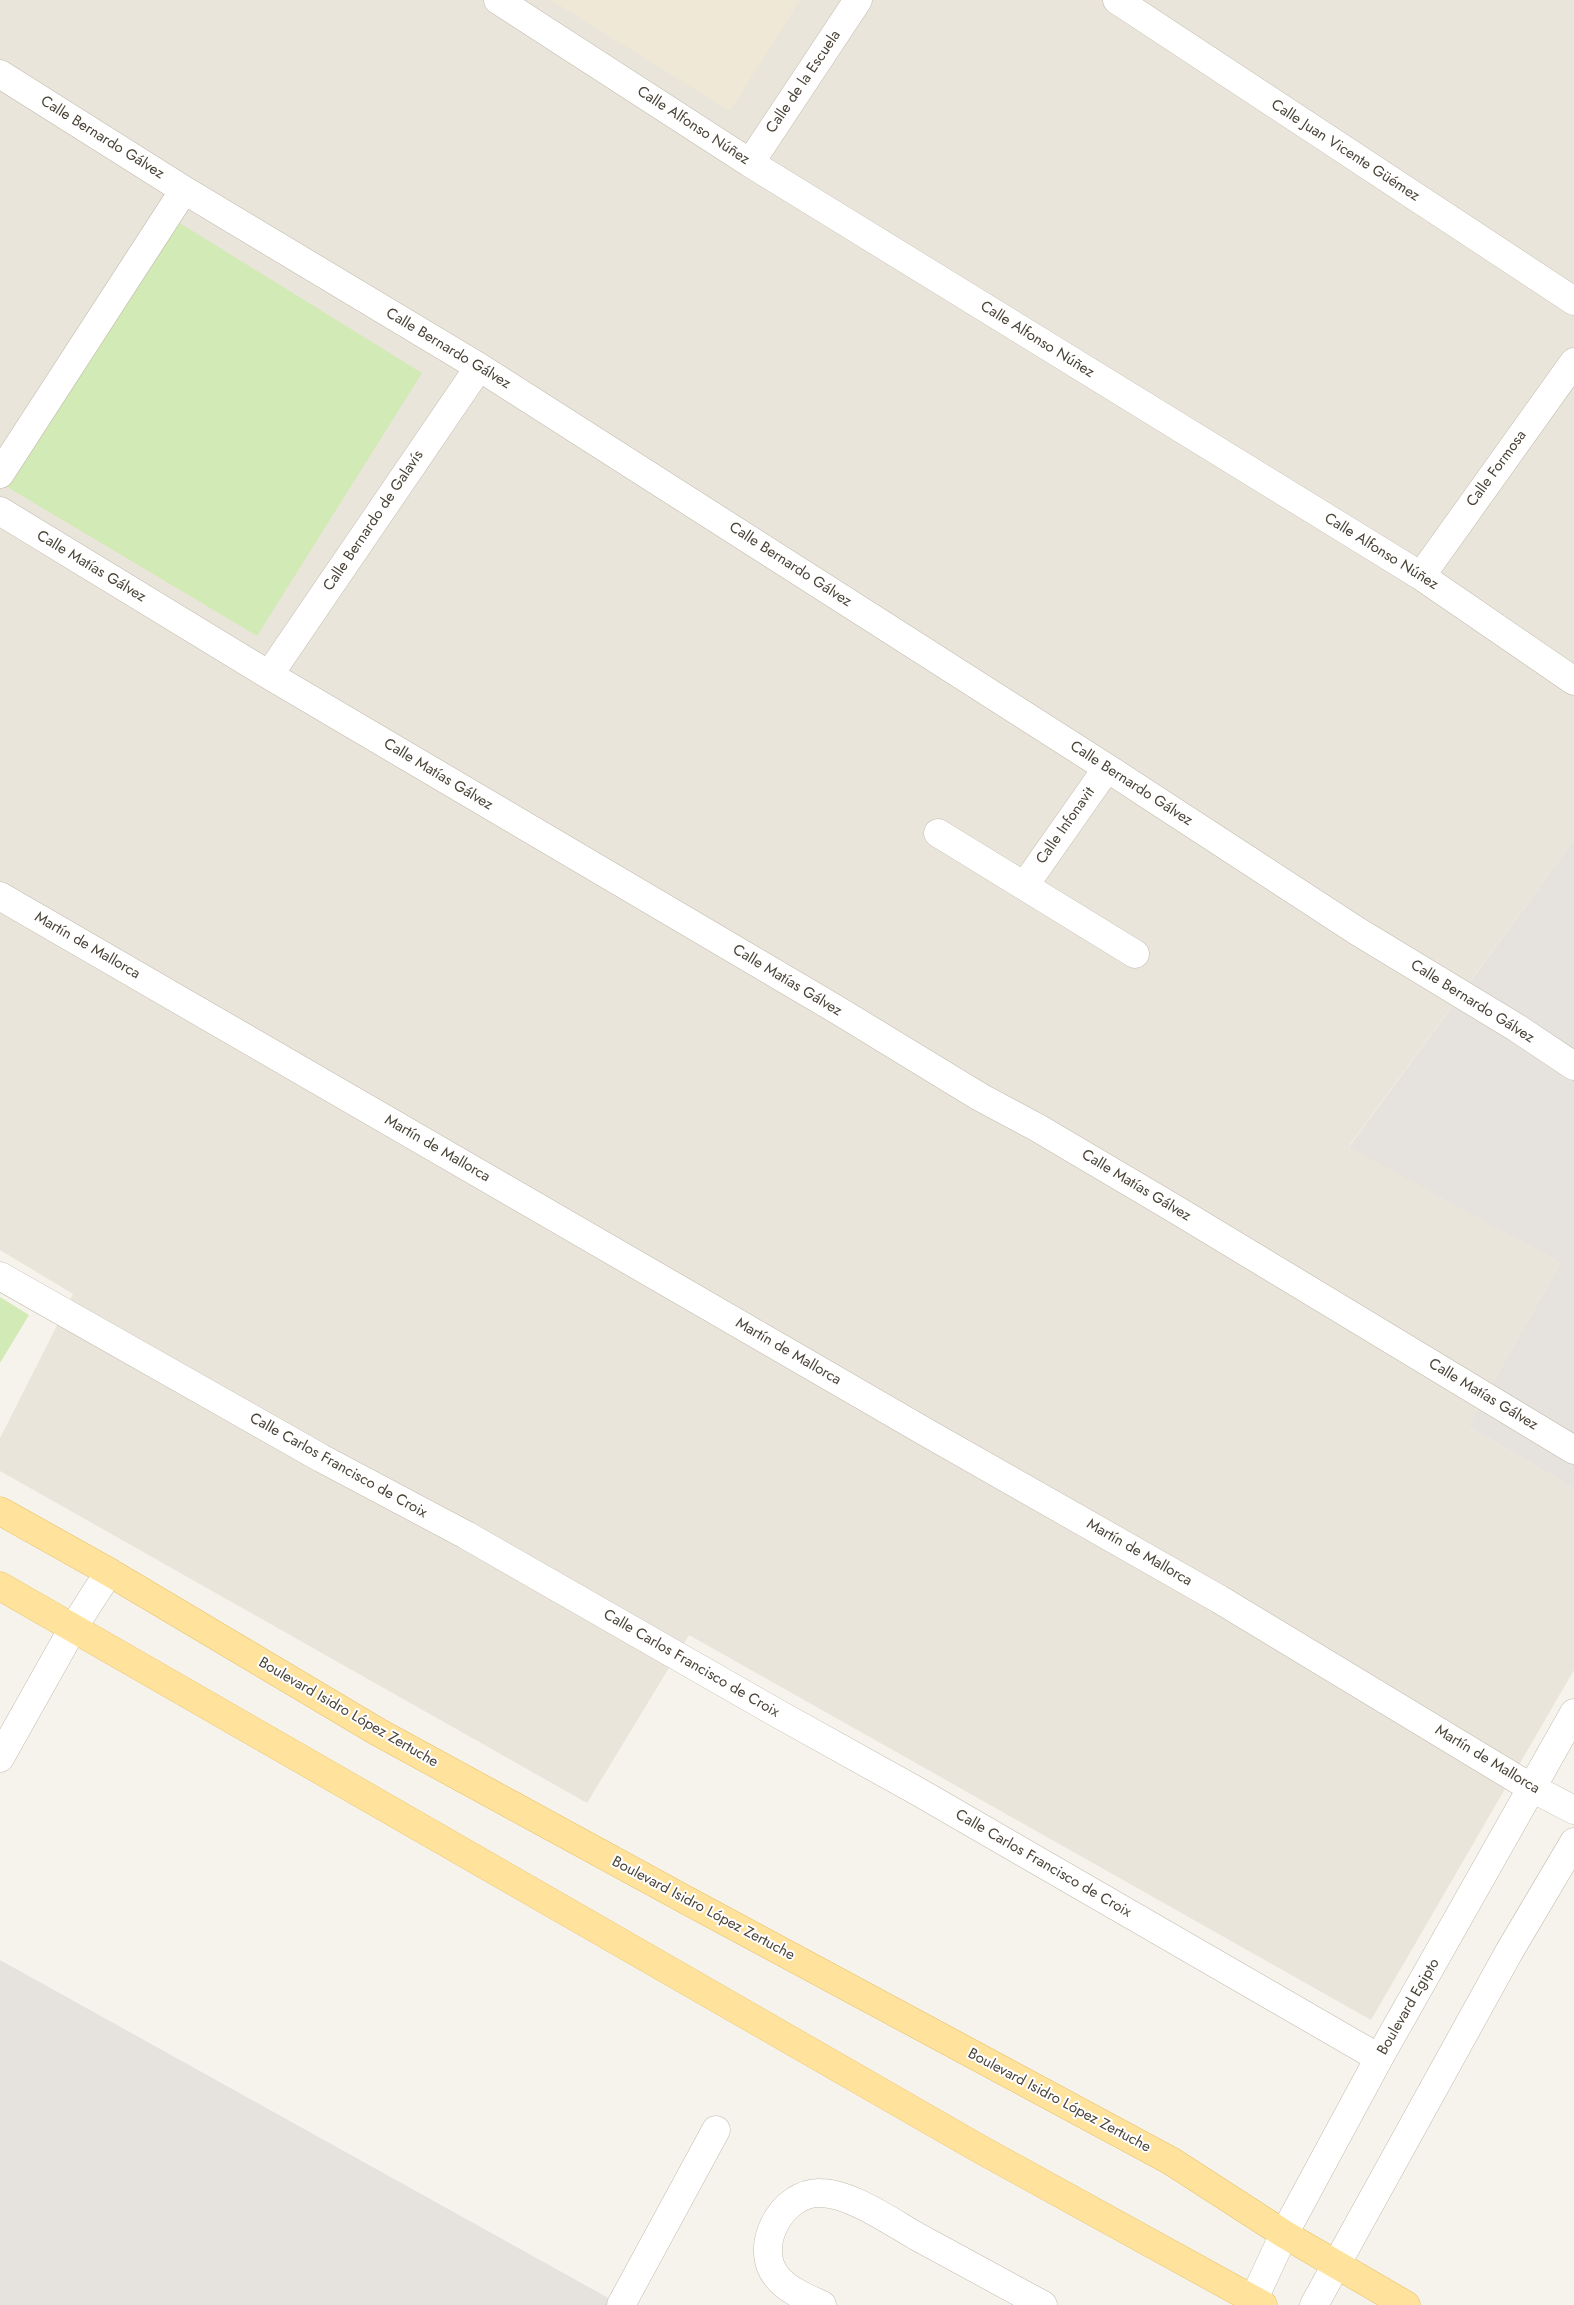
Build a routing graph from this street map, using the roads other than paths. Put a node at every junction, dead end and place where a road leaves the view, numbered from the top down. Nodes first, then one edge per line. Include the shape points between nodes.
1 (498, 0) edge
2 (858, 0) edge
3 (1116, 0) edge
4 (0, 74) edge
5 (750, 163) junction
6 (184, 190) junction
7 (1574, 301) edge
8 (1574, 362) edge
9 (480, 367) junction
10 (0, 474) edge
11 (0, 511) edge
12 (1421, 576) junction
13 (269, 675) junction
14 (1574, 681) edge
15 (1107, 768) junction
16 (938, 834) dead end
17 (1025, 885) junction
18 (0, 896) edge
19 (1135, 954) dead end
20 (1574, 1066) edge
21 (0, 1276) edge
22 (1574, 1450) edge
23 (0, 1511) edge
24 (109, 1572) junction
25 (0, 1586) edge
26 (73, 1628) junction
27 (1574, 1713) edge
28 (0, 1758) edge
29 (1530, 1787) junction
30 (1574, 1810) edge
31 (1574, 1842) edge
32 (1379, 2058) junction
33 (716, 2130) dead end
34 (1284, 2234) junction
35 (1337, 2264) junction
36 (1256, 2303) edge
37 (621, 2305) edge
38 (822, 2305) edge
39 (1043, 2305) edge
40 (1314, 2305) edge
41 (1406, 2305) edge

1 - 5 street, Calle Alfonso Núñez
2 - 5 street, Calle de la Escuela
3 - 7 street, Calle Juan Vicente Güémez
4 - 6 street, Calle Bernardo Gálvez
5 - 12 street, Calle Alfonso Núñez
6 - 9 street, Calle Bernardo Gálvez
6 - 10 street
8 - 12 street, Calle Formosa
9 - 13 street, Calle Bernardo de Galavís
9 - 15 street, Calle Bernardo Gálvez
11 - 13 street, Calle Matías Gálvez
12 - 14 street, Calle Alfonso Núñez
13 - 22 street, Calle Matías Gálvez via 839,1011 980,1098 1038,1128 1175,1209
15 - 17 street, Calle Infonavit
15 - 20 street, Calle Bernardo Gálvez via 1356,930
16 - 17 street
17 - 19 street
18 - 29 street, Martín de Mallorca via 1218,1599
21 - 32 street, Calle Carlos Francisco de Croix via 321,1458 466,1535
23 - 24 main road, Boulevard Isidro López Zertuche
24 - 26 street
24 - 34 main road, Boulevard Isidro López Zertuche via 378,1732 1171,2161
25 - 26 main road
26 - 28 street
26 - 36 main road via 978,2148
27 - 29 street, Boulevard Egipto
29 - 30 street, Martín de Mallorca
29 - 32 street, Boulevard Egipto
31 - 35 street via 1499,1968
32 - 34 street, Boulevard Egipto
33 - 37 street
34 - 35 main road, Boulevard Isidro López Zertuche
34 - 36 street, Boulevard Egipto
35 - 40 street
35 - 41 main road, Boulevard Isidro López Zertuche
38 - 39 street via 786,2286 776,2277 769,2260 769,2239 775,2222 788,2206 801,2197 819,2192 840,2196 877,2214

